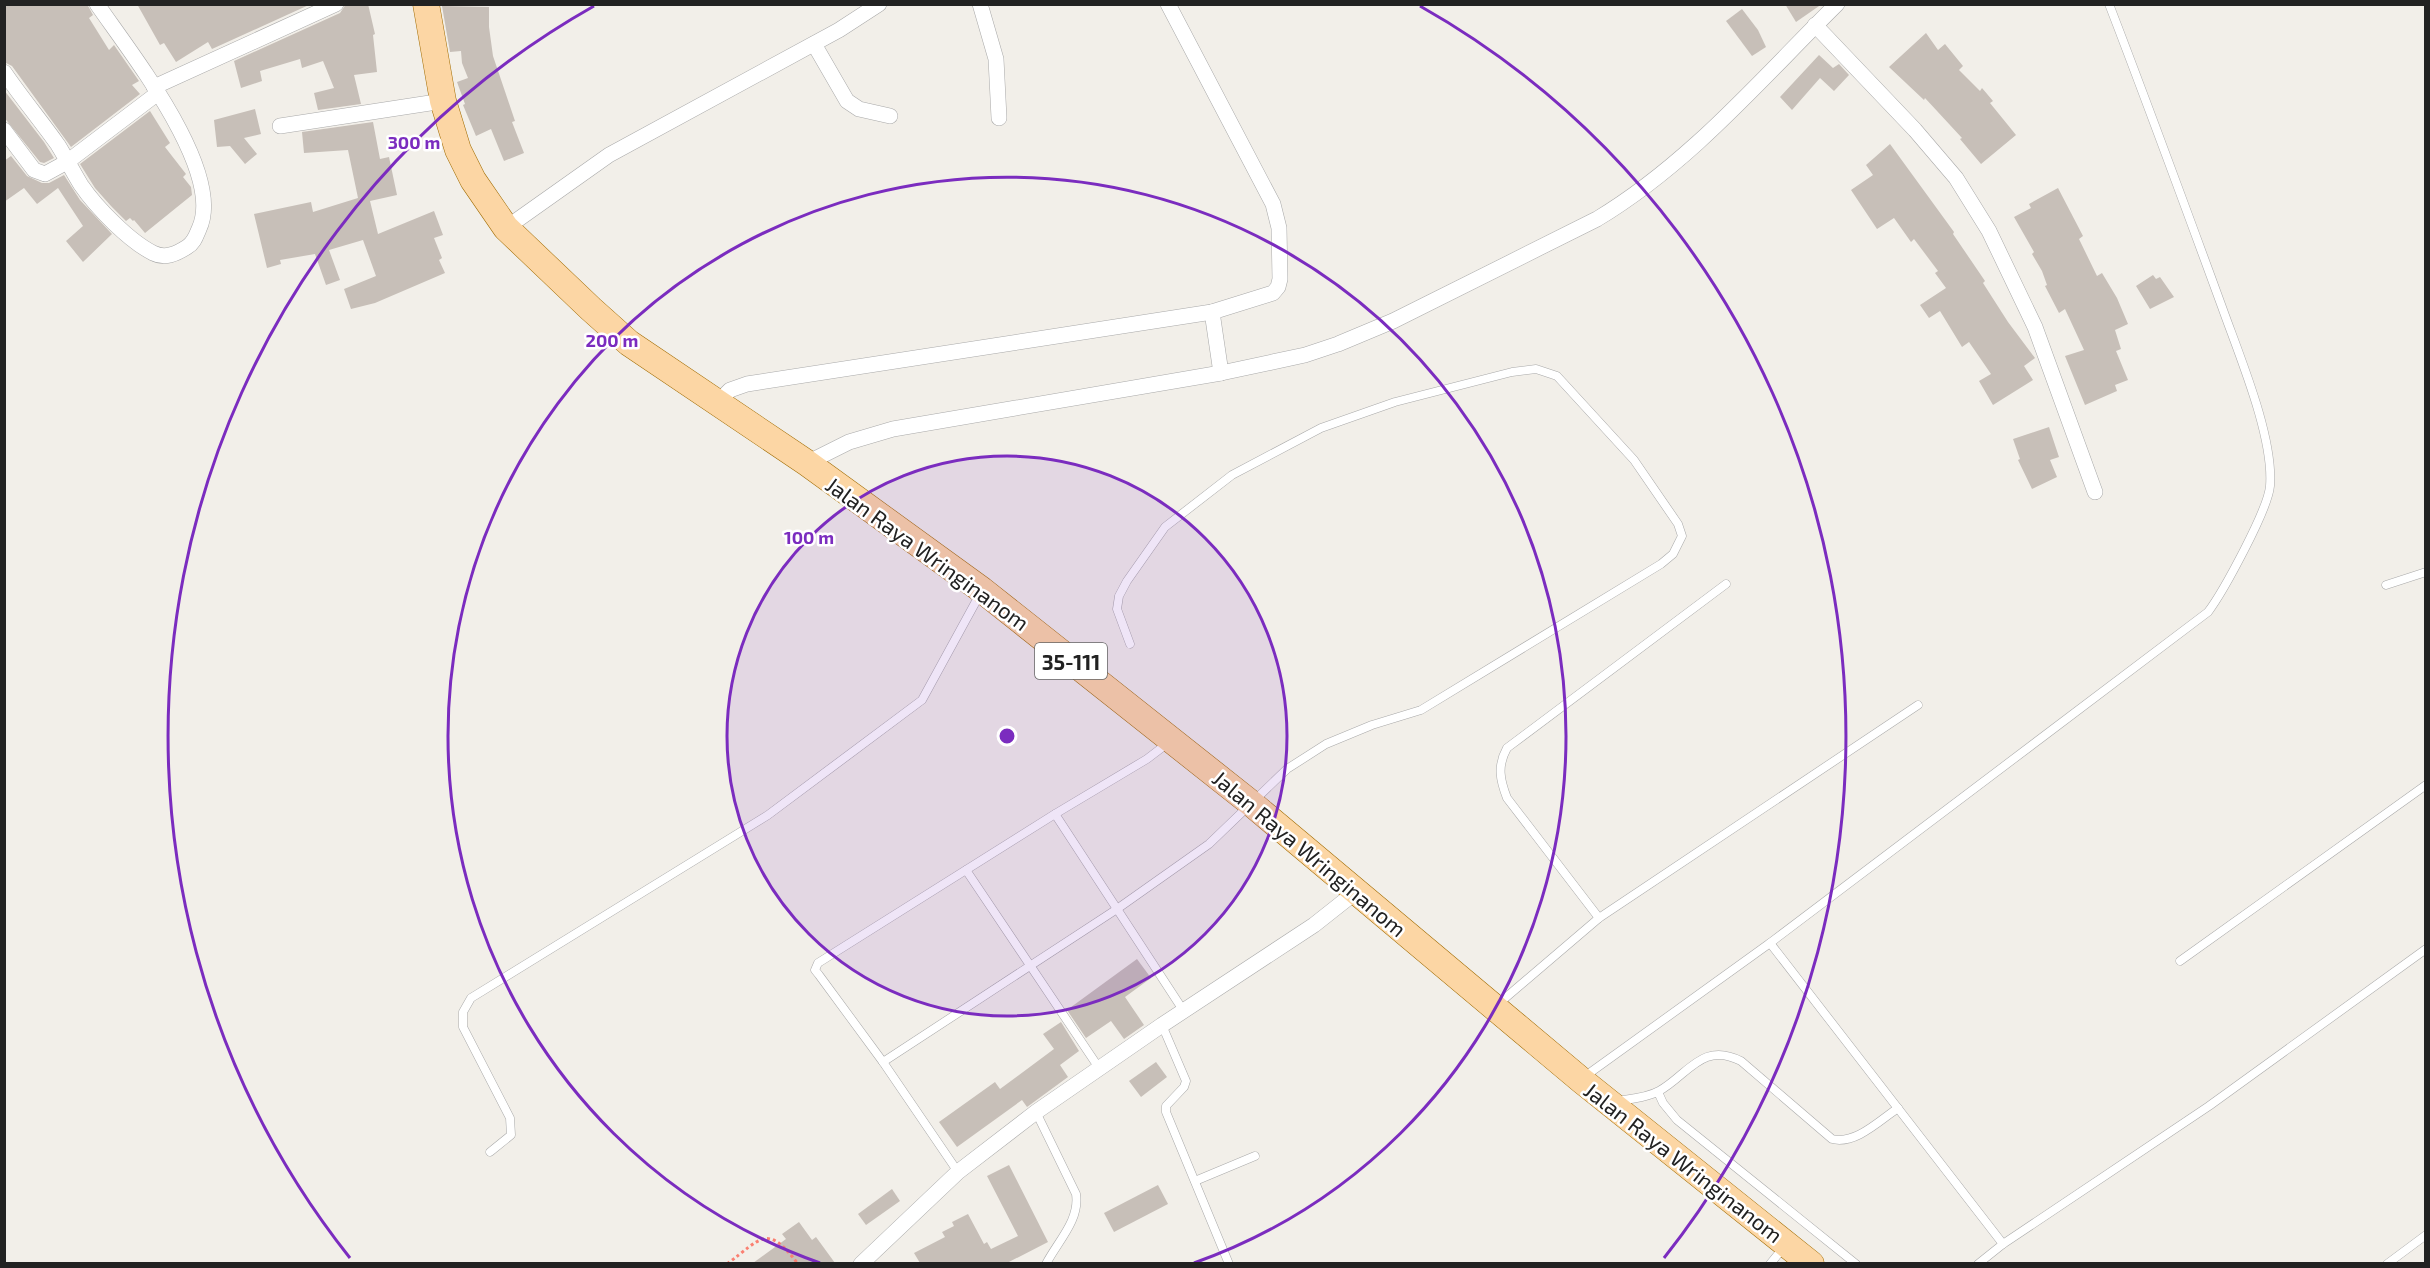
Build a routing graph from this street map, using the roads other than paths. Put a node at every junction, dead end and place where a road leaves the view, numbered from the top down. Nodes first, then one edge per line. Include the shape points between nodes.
1 (97, 4) edge
2 (336, 4) edge
3 (426, 4) edge
4 (879, 4) edge
5 (980, 4) edge
6 (1168, 4) edge
7 (1837, 4) edge
8 (2109, 4) edge
9 (1815, 26) junction
10 (814, 44) junction
11 (7, 82) edge
12 (156, 90) junction
13 (442, 101) junction
14 (890, 116) dead end
15 (999, 118) dead end
16 (280, 126) dead end
17 (4, 130) edge
18 (67, 162) junction
19 (506, 228) junction
20 (1212, 312) junction
21 (1221, 373) junction
22 (718, 402) junction
23 (807, 464) junction
24 (2095, 492) dead end
25 (2426, 572) edge
26 (1726, 584) dead end
27 (2386, 585) dead end
28 (982, 590) junction
29 (1130, 644) dead end
30 (1918, 705) dead end
31 (1172, 740) junction
32 (2426, 785) edge
33 (1252, 804) junction
34 (1055, 814) junction
35 (966, 870) junction
36 (1357, 891) junction
37 (1117, 909) junction
38 (1599, 918) junction
39 (1770, 943) junction
40 (2426, 949) edge
41 (2180, 961) dead end
42 (1030, 966) junction
43 (1495, 1007) junction
44 (1183, 1010) junction
45 (1162, 1025) junction
46 (883, 1062) junction
47 (1099, 1068) junction
48 (1581, 1080) junction
49 (1658, 1092) junction
50 (1610, 1103) junction
51 (1898, 1108) junction
52 (1036, 1112) junction
53 (490, 1152) dead end
54 (1255, 1156) dead end
55 (958, 1173) junction
56 (1195, 1181) junction
57 (2426, 1235) edge
58 (1786, 1244) junction
59 (2003, 1244) junction
60 (861, 1263) edge
61 (1046, 1263) edge
62 (1229, 1263) edge
63 (1770, 1263) edge
64 (1811, 1263) edge
65 (1856, 1263) edge
66 (1978, 1263) edge
67 (2387, 1263) edge

1 - 12 street
2 - 12 street
3 - 13 main road, Jalan Raya Wringinanom / 35-111
4 - 10 street
5 - 15 street via 996,59
6 - 20 street via 1273,204 1279,228 1278,287 1265,297
7 - 9 street
8 - 39 lane via 2252,390 2266,446 2270,489 2220,596 2208,612
9 - 21 street via 1689,150 1655,180 1597,219 1361,336 1305,355
9 - 24 street via 1956,178 1989,231 2035,327
10 - 14 street via 847,101 859,109
10 - 19 street via 609,155
11 - 18 street
12 - 18 street
12 - 18 street via 187,144 204,195 202,222 192,244 176,254 163,256 153,252 96,204
13 - 16 street
13 - 19 main road, Jalan Raya Wringinanom / 35-111 via 458,150 473,180
17 - 18 street via 40,174
19 - 22 main road, Jalan Raya Wringinanom / 35-111 via 629,343
20 - 21 street
20 - 22 street via 747,384 730,390
21 - 23 street via 894,429 849,442
22 - 23 main road, Jalan Raya Wringinanom / 35-111
23 - 28 main road, Jalan Raya Wringinanom / 35-111
25 - 27 lane
26 - 38 lane via 1508,748 1501,759 1507,798
28 - 31 main road, Jalan Raya Wringinanom / 35-111
28 - 53 lane via 922,700 768,814 471,998 464,1012 463,1027 510,1118 511,1135
29 - 33 lane via 1117,609 1119,596 1165,527 1232,474 1320,428 1395,402 1536,369 1557,376 1634,460 1678,524 1682,536 1673,554 1662,564 1421,710 1326,744 1287,769
30 - 38 lane
31 - 33 main road, Jalan Raya Wringinanom / 35-111
31 - 34 lane via 1148,759
32 - 41 lane
33 - 36 main road, Jalan Raya Wringinanom / 35-111
33 - 37 lane via 1209,844
34 - 35 lane
34 - 37 lane
35 - 42 lane
35 - 46 lane via 818,963 815,970
36 - 43 main road, Jalan Raya Wringinanom / 35-111
36 - 44 street via 1314,925
37 - 42 lane
37 - 44 lane
38 - 43 lane
39 - 48 lane
39 - 51 lane
40 - 59 lane via 2210,1106
42 - 46 lane
42 - 47 lane
43 - 48 main road, Jalan Raya Wringinanom / 35-111
44 - 45 street
45 - 47 street
45 - 56 lane via 1186,1081 1166,1106 1166,1112
46 - 55 lane
47 - 52 street
48 - 50 main road, Jalan Raya Wringinanom / 35-111
49 - 50 lane
49 - 51 lane via 1682,1072 1718,1053 1741,1061 1832,1138 1842,1142
49 - 65 lane via 1677,1120
50 - 58 main road, Jalan Raya Wringinanom / 35-111
51 - 59 lane
52 - 55 street
52 - 61 lane via 1078,1205
54 - 56 lane
55 - 60 street
56 - 62 lane
57 - 67 lane
58 - 63 lane
58 - 64 main road, Jalan Raya Wringinanom / 35-111
59 - 66 lane

